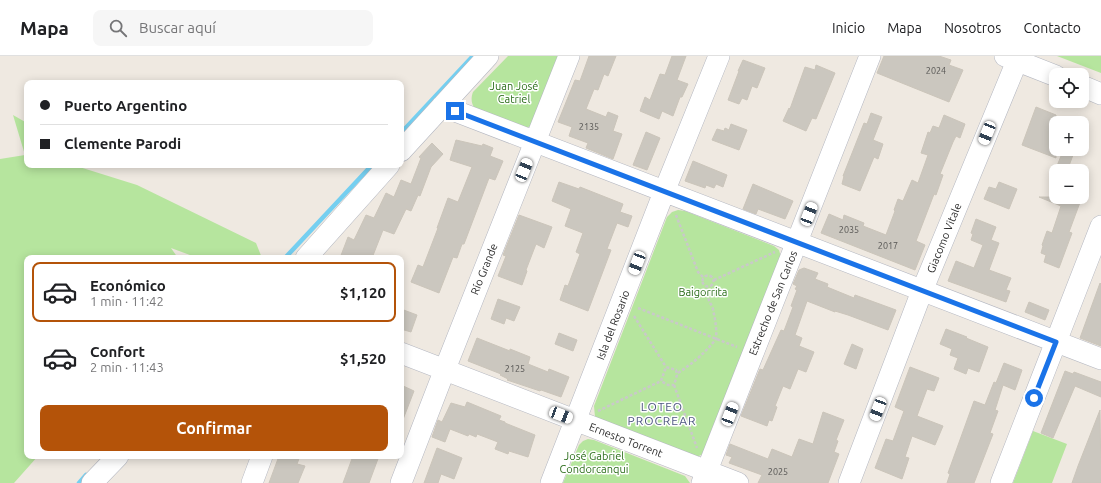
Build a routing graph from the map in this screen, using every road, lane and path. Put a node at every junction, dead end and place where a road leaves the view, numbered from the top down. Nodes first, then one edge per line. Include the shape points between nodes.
1 (488, 56) edge
2 (569, 56) edge
3 (719, 56) edge
4 (870, 56) edge
5 (1011, 58) edge
6 (1049, 73) edge
7 (1089, 89) edge
8 (1101, 94) edge
9 (442, 106) junction
10 (535, 142) junction
11 (404, 148) edge
12 (386, 168) edge
13 (664, 192) junction
14 (1101, 226) edge
15 (798, 242) junction
16 (309, 255) edge
17 (704, 278) junction
18 (714, 280) junction
19 (708, 287) junction
20 (922, 291) junction
21 (637, 304) dead end
22 (630, 321) dead end
23 (716, 339) junction
24 (1056, 342) junction
25 (740, 348) dead end
26 (404, 354) edge
27 (1101, 359) edge
28 (666, 367) junction
29 (445, 369) junction
30 (678, 373) junction
31 (661, 381) junction
32 (674, 384) junction
33 (596, 406) dead end
34 (597, 412) junction
35 (599, 416) dead end
36 (576, 421) junction
37 (702, 448) dead end
38 (115, 459) edge
39 (261, 459) edge
40 (705, 477) edge
41 (92, 483) edge
42 (252, 483) edge
43 (401, 483) edge
44 (551, 483) edge
45 (738, 483) edge
46 (849, 483) edge
47 (1001, 483) edge

1 - 9 street
2 - 10 street, Río Grande
3 - 13 street, Isla del Rosario
4 - 15 street, Estrecho de San Carlos
5 - 6 street
5 - 20 street, Giacomo Vitale
7 - 8 street
9 - 10 street
9 - 11 street
10 - 13 street
10 - 29 street, Río Grande
12 - 16 street
13 - 15 street
13 - 17 path via 675,211 698,272
13 - 36 street, Isla del Rosario
14 - 24 street
15 - 18 path
15 - 20 street
15 - 40 street, Estrecho de San Carlos
17 - 18 path via 710,276
17 - 19 path via 703,284
18 - 19 path
19 - 23 path via 706,292 715,320
20 - 24 street
20 - 46 street, Giacomo Vitale
21 - 23 path via 635,308
22 - 28 path via 633,314
23 - 25 path
23 - 30 path via 693,363
24 - 27 street
24 - 47 street
26 - 29 street, Ernesto Torrent
28 - 30 path
28 - 31 path
29 - 36 street, Ernesto Torrent
29 - 43 street, Río Grande
30 - 32 path
31 - 32 path
31 - 34 path
32 - 37 path via 698,451
33 - 34 path
34 - 35 path
36 - 40 street, Ernesto Torrent
36 - 44 street, Isla del Rosario
38 - 41 street
39 - 42 street
40 - 45 street, Ernesto Torrent

